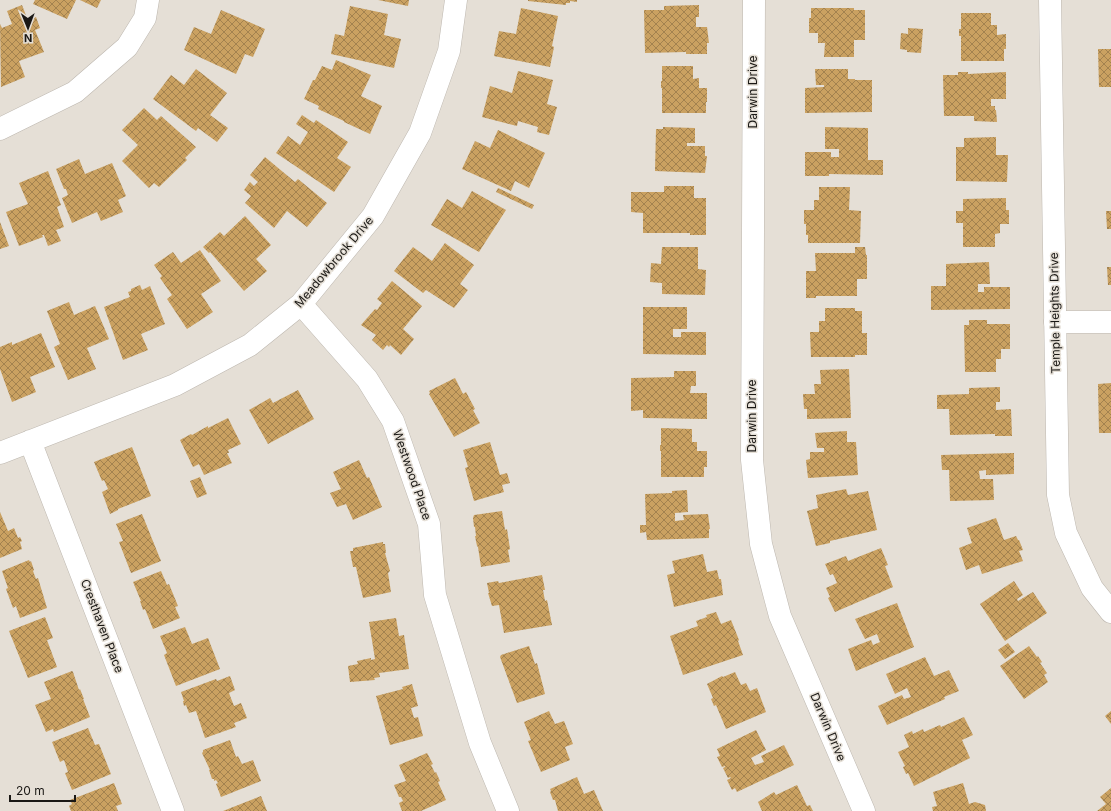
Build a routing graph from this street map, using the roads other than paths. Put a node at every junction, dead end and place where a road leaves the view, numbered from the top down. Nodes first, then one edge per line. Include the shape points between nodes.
1 (148, 0) edge
2 (456, 0) edge
3 (754, 0) edge
4 (1050, 0) edge
5 (0, 129) edge
6 (301, 304) junction
7 (1055, 322) junction
8 (1111, 322) edge
9 (30, 441) junction
10 (0, 453) edge
11 (1111, 612) edge
12 (173, 811) edge
13 (508, 811) edge
14 (864, 811) edge

1 - 5 street via 145,18 127,47 75,92
2 - 6 street, Meadowbrook Drive via 449,51 420,133 373,216
3 - 14 street, Darwin Drive via 752,460 761,544 780,616
4 - 7 street, Temple Heights Drive
6 - 9 street, Meadowbrook Drive via 250,345 175,385
6 - 13 street, Westwood Place via 367,379 393,421 429,524 435,595 480,743
7 - 8 street
7 - 11 street, Temple Heights Drive via 1058,495 1066,533 1092,588
9 - 10 street, Meadowbrook Drive
9 - 12 street, Cresthaven Place

